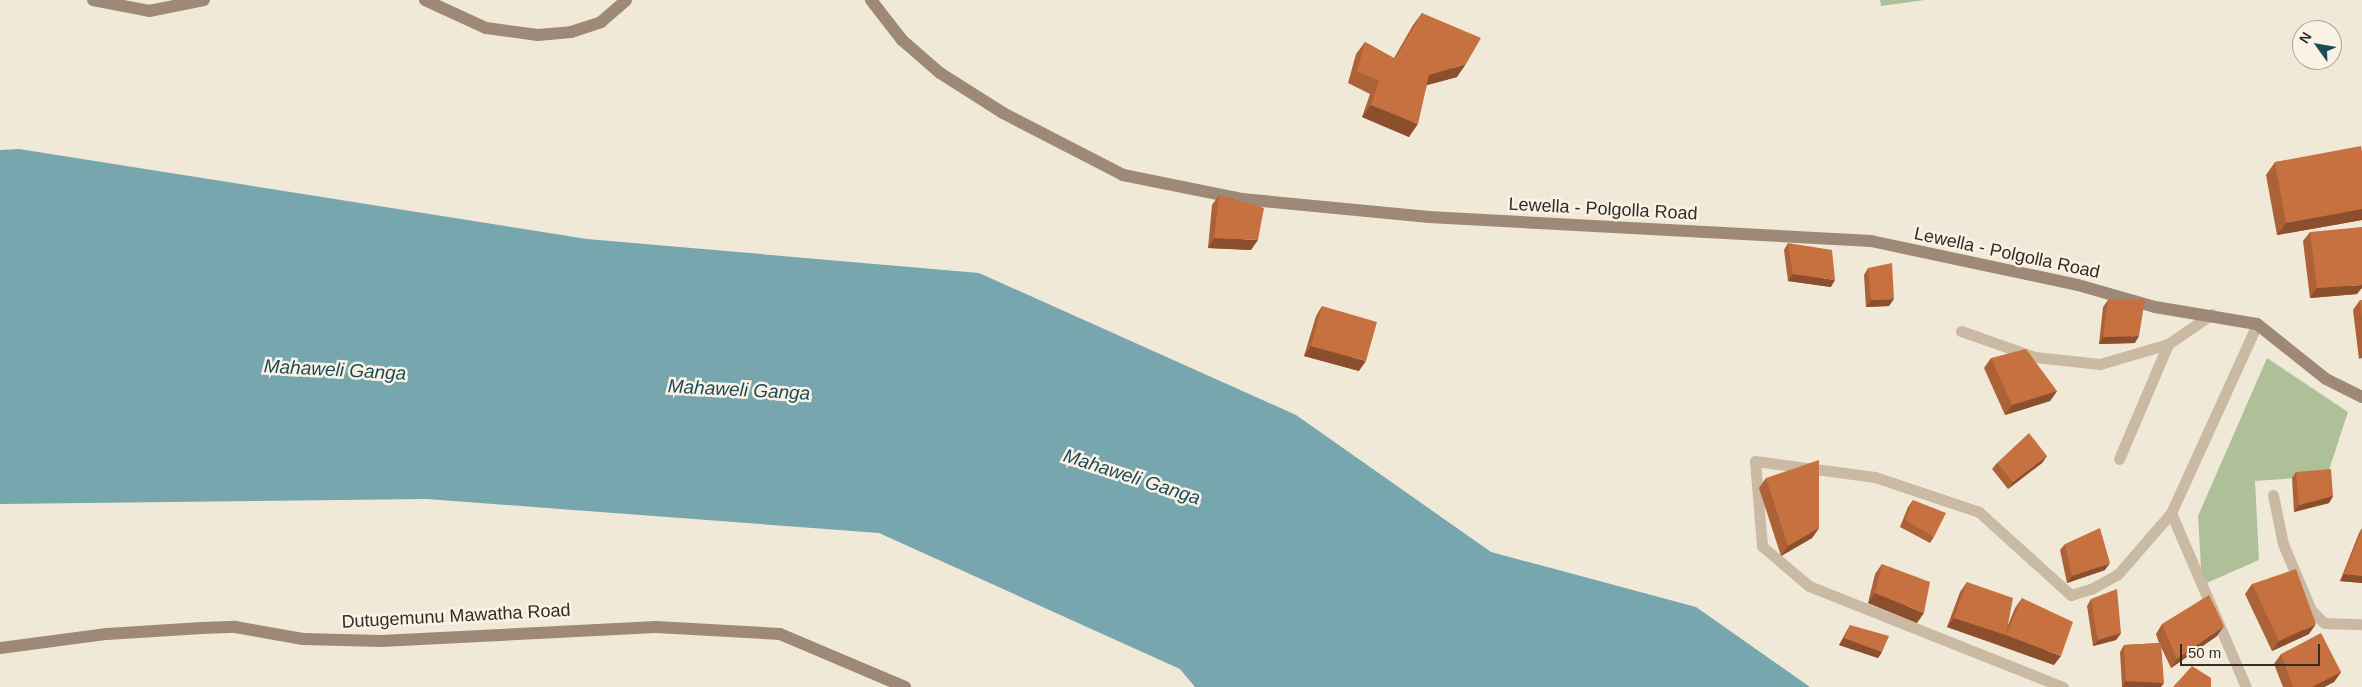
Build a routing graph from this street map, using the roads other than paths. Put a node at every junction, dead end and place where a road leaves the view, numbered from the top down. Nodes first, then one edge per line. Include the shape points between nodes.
1 (92, 0) edge
2 (204, 0) edge
3 (425, 0) edge
4 (626, 0) edge
5 (871, 0) edge
6 (2212, 314) junction
7 (2256, 324) junction
8 (1961, 331) dead end
9 (2168, 344) junction
10 (2362, 397) edge
11 (2119, 459) dead end
12 (2273, 494) dead end
13 (2171, 513) junction
14 (2362, 624) edge
15 (0, 648) edge
16 (905, 687) edge
17 (2064, 687) edge
18 (2246, 687) edge

1 - 2 street via 149,11
3 - 4 street via 486,28 538,36 571,32 601,22
5 - 6 street, Lewella - Polgolla Road via 902,40 940,73 1003,113 1123,175 1242,199 1429,217 1871,241 2078,285 2155,306
6 - 7 street, Lewella - Polgolla Road
6 - 9 lane
7 - 10 street, Lewella - Polgolla Road via 2326,379
7 - 13 lane
8 - 9 lane via 2035,357 2100,364
9 - 11 lane
12 - 14 lane via 2283,544 2311,610 2324,623
13 - 17 lane via 2118,574 2071,595 1979,512 1875,477 1756,461 1762,546 1809,586
13 - 18 lane
15 - 16 street, Dutugemunu Mawatha Road via 107,634 227,627 303,639 381,641 656,627 780,634

